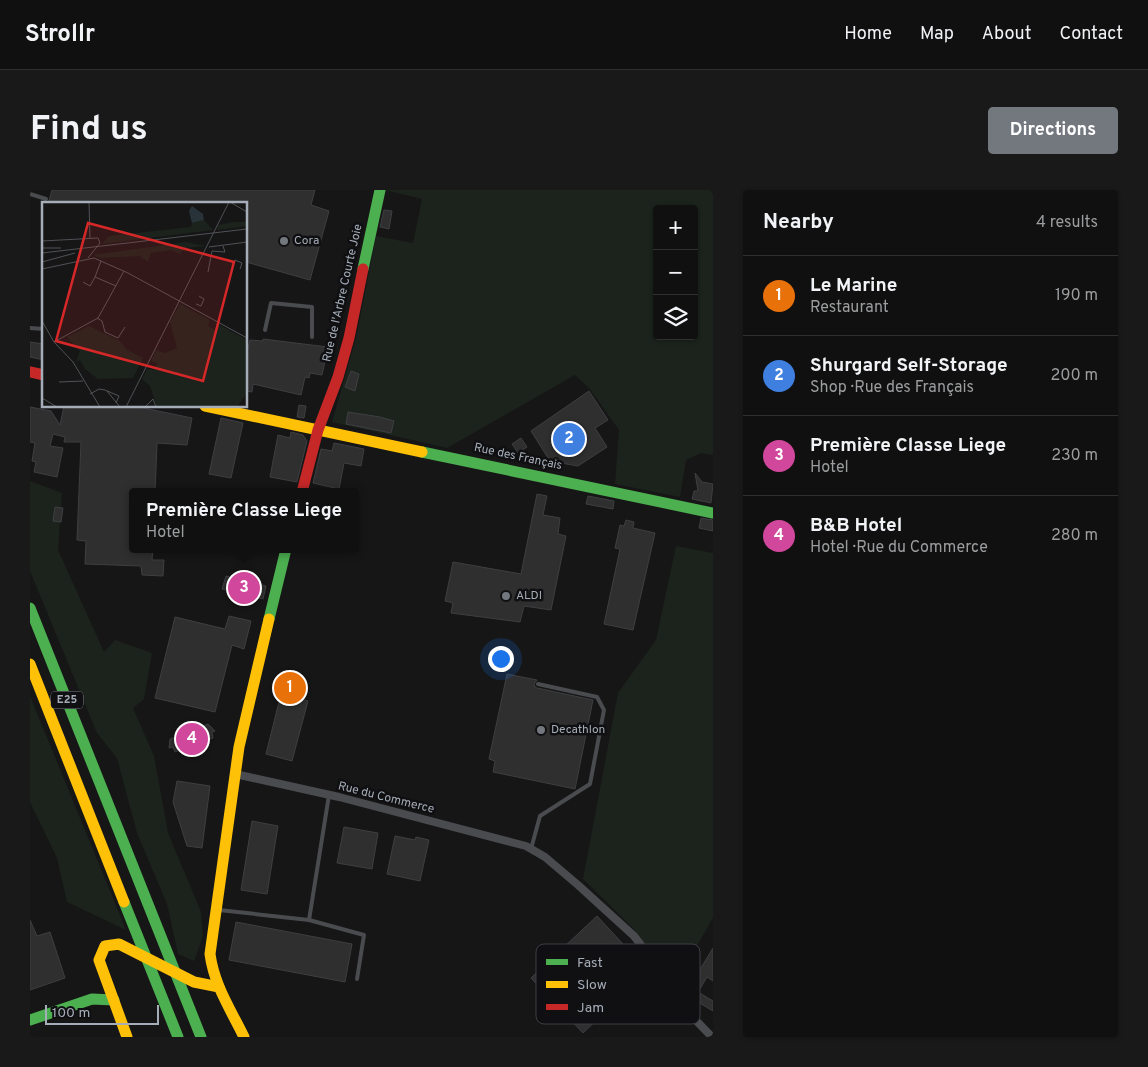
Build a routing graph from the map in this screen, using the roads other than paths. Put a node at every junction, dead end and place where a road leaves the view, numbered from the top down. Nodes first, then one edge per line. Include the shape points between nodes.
1 (380, 190) edge
2 (30, 194) edge
3 (46, 200) dead end
4 (265, 330) dead end
5 (312, 337) dead end
6 (214, 408) edge
7 (318, 430) junction
8 (303, 488) edge
9 (713, 513) edge
10 (285, 553) edge
11 (30, 608) edge
12 (30, 664) edge
13 (538, 684) dead end
14 (235, 774) junction
15 (329, 795) junction
16 (531, 849) junction
17 (215, 909) junction
18 (309, 920) junction
19 (640, 944) edge
20 (357, 979) dead end
21 (219, 986) junction
22 (114, 1000) junction
23 (30, 1020) edge
24 (699, 1024) edge
25 (127, 1037) edge
26 (178, 1037) edge
27 (201, 1037) edge
28 (244, 1037) edge
29 (712, 1037) edge

1 - 7 main road, Rue de l'Arbre Courte Joie via 349,338
2 - 3 lane
4 - 5 lane via 271,303 312,307
6 - 7 main road, Rue des Français
7 - 8 main road, Rue de l'Arbre Courte Joie
7 - 9 main road, Rue des Français
10 - 14 main road
11 - 27 main road, E25
12 - 26 main road, E25
13 - 16 lane via 597,697 604,710 590,784 540,816
14 - 15 street, Rue du Commerce
14 - 17 main road
15 - 16 street, Rue du Commerce
15 - 18 lane
16 - 19 street, Rue du Commerce via 578,885
17 - 18 lane
17 - 21 main road via 210,954
18 - 20 lane via 364,935
21 - 22 main road via 194,982 119,944 105,946 99,960
21 - 28 main road
22 - 23 main road via 92,999
22 - 25 main road
24 - 29 street, Rue du Commerce

